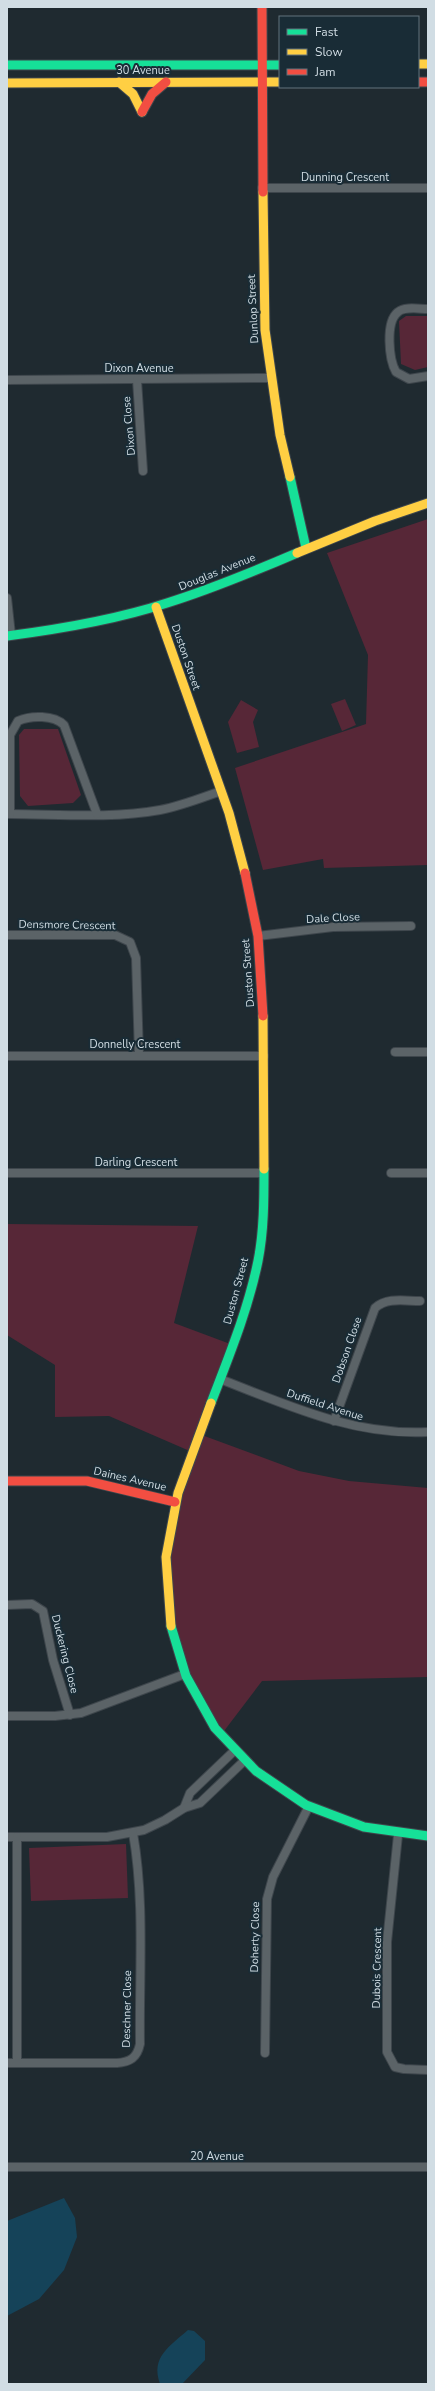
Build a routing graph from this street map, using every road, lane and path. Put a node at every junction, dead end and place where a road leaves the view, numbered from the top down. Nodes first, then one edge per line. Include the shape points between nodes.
1 (262, 7) edge
2 (7, 65) edge
3 (262, 65) junction
4 (279, 65) edge
5 (119, 82) junction
6 (166, 82) junction
7 (262, 82) junction
8 (279, 82) edge
9 (7, 83) edge
10 (262, 188) junction
11 (428, 188) edge
12 (428, 309) edge
13 (428, 376) edge
14 (270, 378) junction
15 (7, 380) edge
16 (137, 380) junction
17 (143, 471) dead end
18 (428, 503) edge
19 (306, 548) junction
20 (7, 598) edge
21 (156, 607) junction
22 (9, 636) edge
23 (221, 791) junction
24 (9, 814) edge
25 (97, 814) junction
26 (411, 926) dead end
27 (7, 935) edge
28 (258, 936) junction
29 (395, 1052) dead end
30 (428, 1052) edge
31 (139, 1055) junction
32 (7, 1056) edge
33 (264, 1056) junction
34 (7, 1173) edge
35 (264, 1173) junction
36 (391, 1173) dead end
37 (428, 1173) edge
38 (420, 1301) dead end
39 (220, 1379) junction
40 (334, 1421) junction
41 (428, 1432) edge
42 (7, 1481) edge
43 (175, 1502) junction
44 (7, 1605) edge
45 (185, 1674) junction
46 (70, 1715) junction
47 (7, 1716) edge
48 (234, 1751) junction
49 (244, 1761) junction
50 (184, 1808) junction
51 (308, 1808) junction
52 (133, 1833) junction
53 (398, 1834) junction
54 (428, 1836) edge
55 (7, 1837) edge
56 (17, 1837) junction
57 (265, 2053) dead end
58 (7, 2063) edge
59 (18, 2063) junction
60 (428, 2070) edge
61 (428, 2167) edge
62 (7, 2168) edge

1 - 3 street, Dunlop Street
2 - 3 street, 30 Avenue
3 - 4 street, 30 Avenue
3 - 7 street, Dunlop Street
5 - 6 street, 30 Avenue
5 - 6 street via 133,94 142,112 152,94
5 - 9 street, 30 Avenue
6 - 7 street, 30 Avenue
7 - 8 street, 30 Avenue
7 - 10 street, Dunlop Street
10 - 11 street, Dunning Crescent
10 - 14 street, Dunlop Street via 263,295
12 - 13 street via 405,309 398,312 392,320 390,331 392,361 396,372 410,379
14 - 16 street, Dixon Avenue
14 - 19 street, Dunlop Street via 280,436
15 - 16 street, Dixon Avenue
16 - 17 street, Dixon Close
18 - 19 street, Douglas Avenue via 377,518
19 - 21 street, Douglas Avenue via 220,585
20 - 22 street
21 - 22 street, Douglas Avenue via 87,624
21 - 23 street, Duston Street
23 - 25 street via 160,810
23 - 28 street, Duston Street via 243,861
24 - 25 street
24 - 25 street via 10,734 18,721 28,718 56,719 64,725
26 - 28 street, Dale Close via 333,927
27 - 31 street, Densmore Crescent via 115,935 130,942 136,958
28 - 33 street, Duston Street via 263,987
29 - 30 street
31 - 32 street, Donnelly Crescent
31 - 33 street, Donnelly Crescent
33 - 35 street, Duston Street
34 - 35 street, Darling Crescent
35 - 39 street, Duston Street via 258,1260 247,1306
36 - 37 street
38 - 40 street, Dobson Close via 391,1301 375,1308
39 - 40 street, Duffield Avenue
39 - 43 street, Duston Street
40 - 41 street, Duffield Avenue via 381,1431
42 - 43 street, Daines Avenue via 87,1481
43 - 45 street, Duston Street via 165,1557 166,1602 173,1638
44 - 46 street, Duckering Close via 32,1604 43,1611 53,1660
45 - 46 street
45 - 48 street, Duston Street via 201,1706
46 - 47 street
48 - 49 street, Duston Street
48 - 50 street via 190,1793
49 - 50 street via 200,1803
49 - 51 street, Duston Street via 275,1787
50 - 52 street via 165,1820
51 - 53 street, Duston Street via 357,1826
51 - 57 street, Doherty Close via 273,1877 267,1899
52 - 56 street via 96,1837
52 - 59 street, Deschner Close via 139,1887 140,2044 137,2054 132,2060 123,2062
53 - 54 street, Duston Street
53 - 60 street, Dubois Crescent via 387,1942 387,2052 395,2067 404,2070
55 - 56 street
56 - 59 street
58 - 59 street, Deschner Close
61 - 62 street, 20 Avenue

